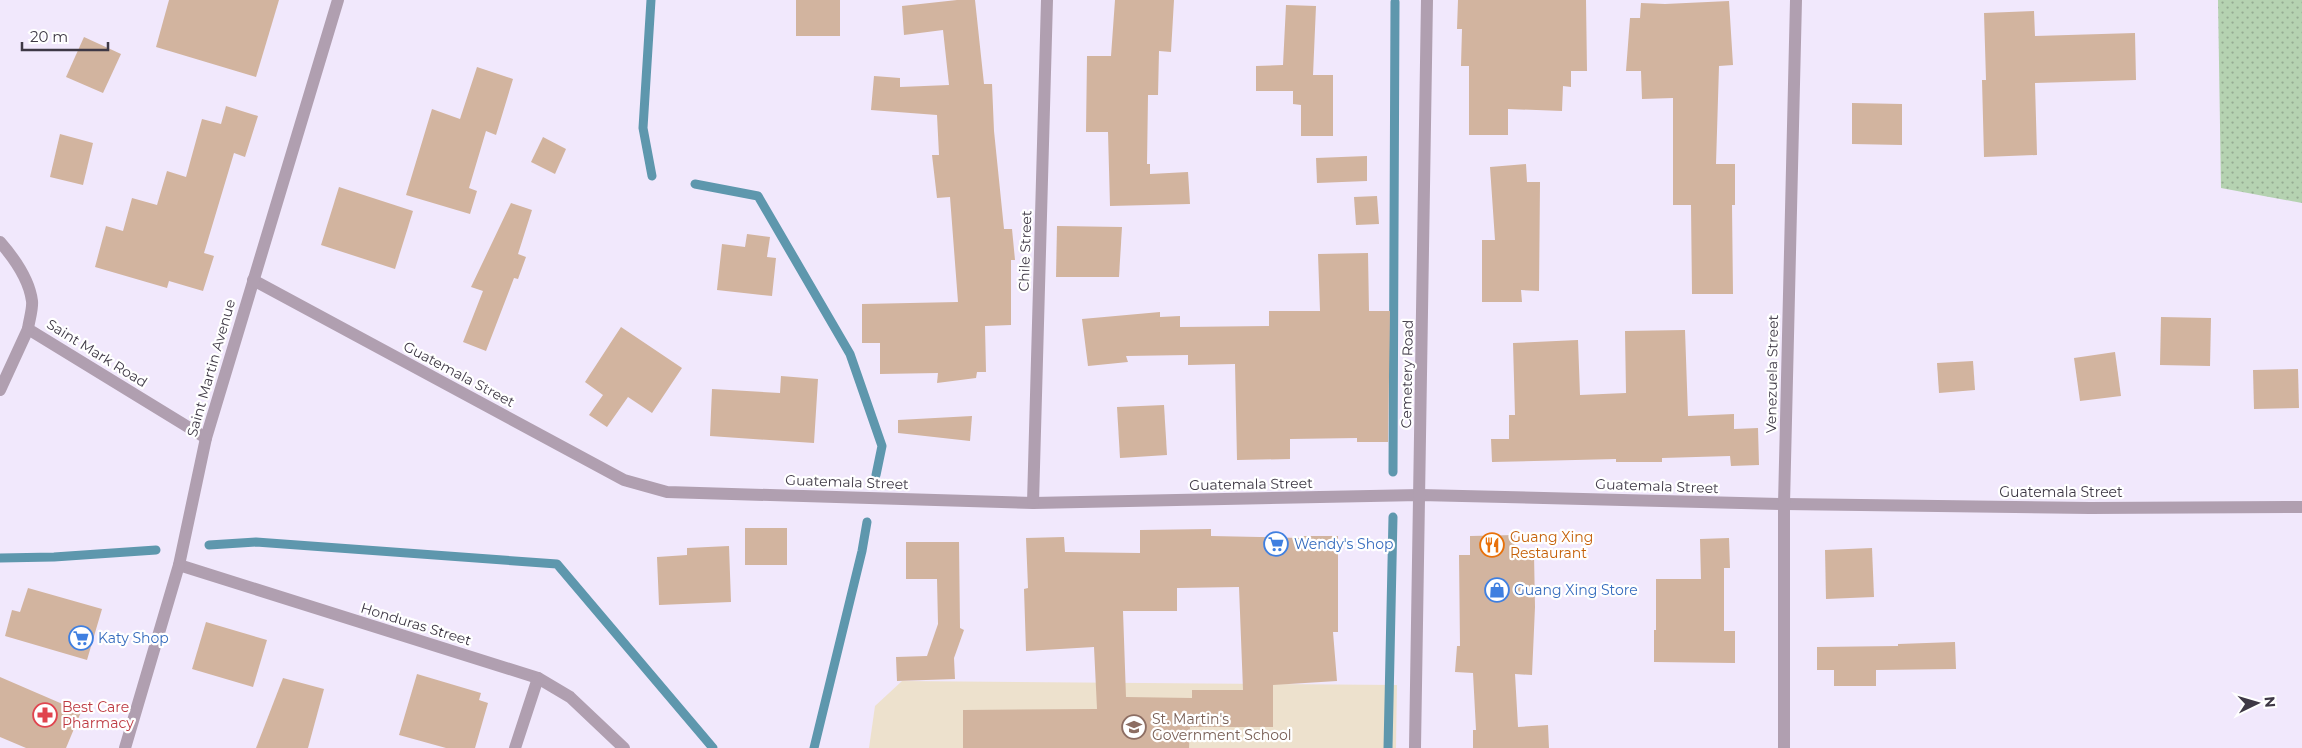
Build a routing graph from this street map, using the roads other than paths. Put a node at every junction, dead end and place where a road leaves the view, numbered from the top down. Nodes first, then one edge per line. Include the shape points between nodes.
1 (338, 0) edge
2 (1047, 0) edge
3 (1427, 0) edge
4 (1796, 0) edge
5 (0, 242) edge
6 (253, 280) junction
7 (28, 329) junction
8 (0, 390) edge
9 (206, 438) junction
10 (1420, 495) junction
11 (1032, 503) junction
12 (1784, 504) junction
13 (2302, 507) edge
14 (179, 565) junction
15 (538, 678) junction
16 (125, 748) edge
17 (515, 748) edge
18 (624, 748) edge
19 (1416, 748) edge
20 (1784, 748) edge

1 - 6 street, Saint Martin Avenue
2 - 11 street, Chile Street
3 - 10 street, Cemetery Road
4 - 12 street, Venezuela Street
5 - 7 street, Saint Mark Road via 26,281 32,302
6 - 9 street, Saint Martin Avenue
6 - 11 street, Guatemala Street via 624,480 646,487 666,492
7 - 8 street
7 - 9 street, Saint Mark Road
9 - 14 street, Saint Martin Avenue
10 - 11 street, Guatemala Street
10 - 12 street, Guatemala Street
10 - 19 street, Cemetery Road
12 - 13 street, Guatemala Street
12 - 20 street, Venezuela Street
14 - 15 street, Honduras Street
14 - 16 street, Saint Martin Avenue
15 - 17 street
15 - 18 street, Honduras Street via 570,696

